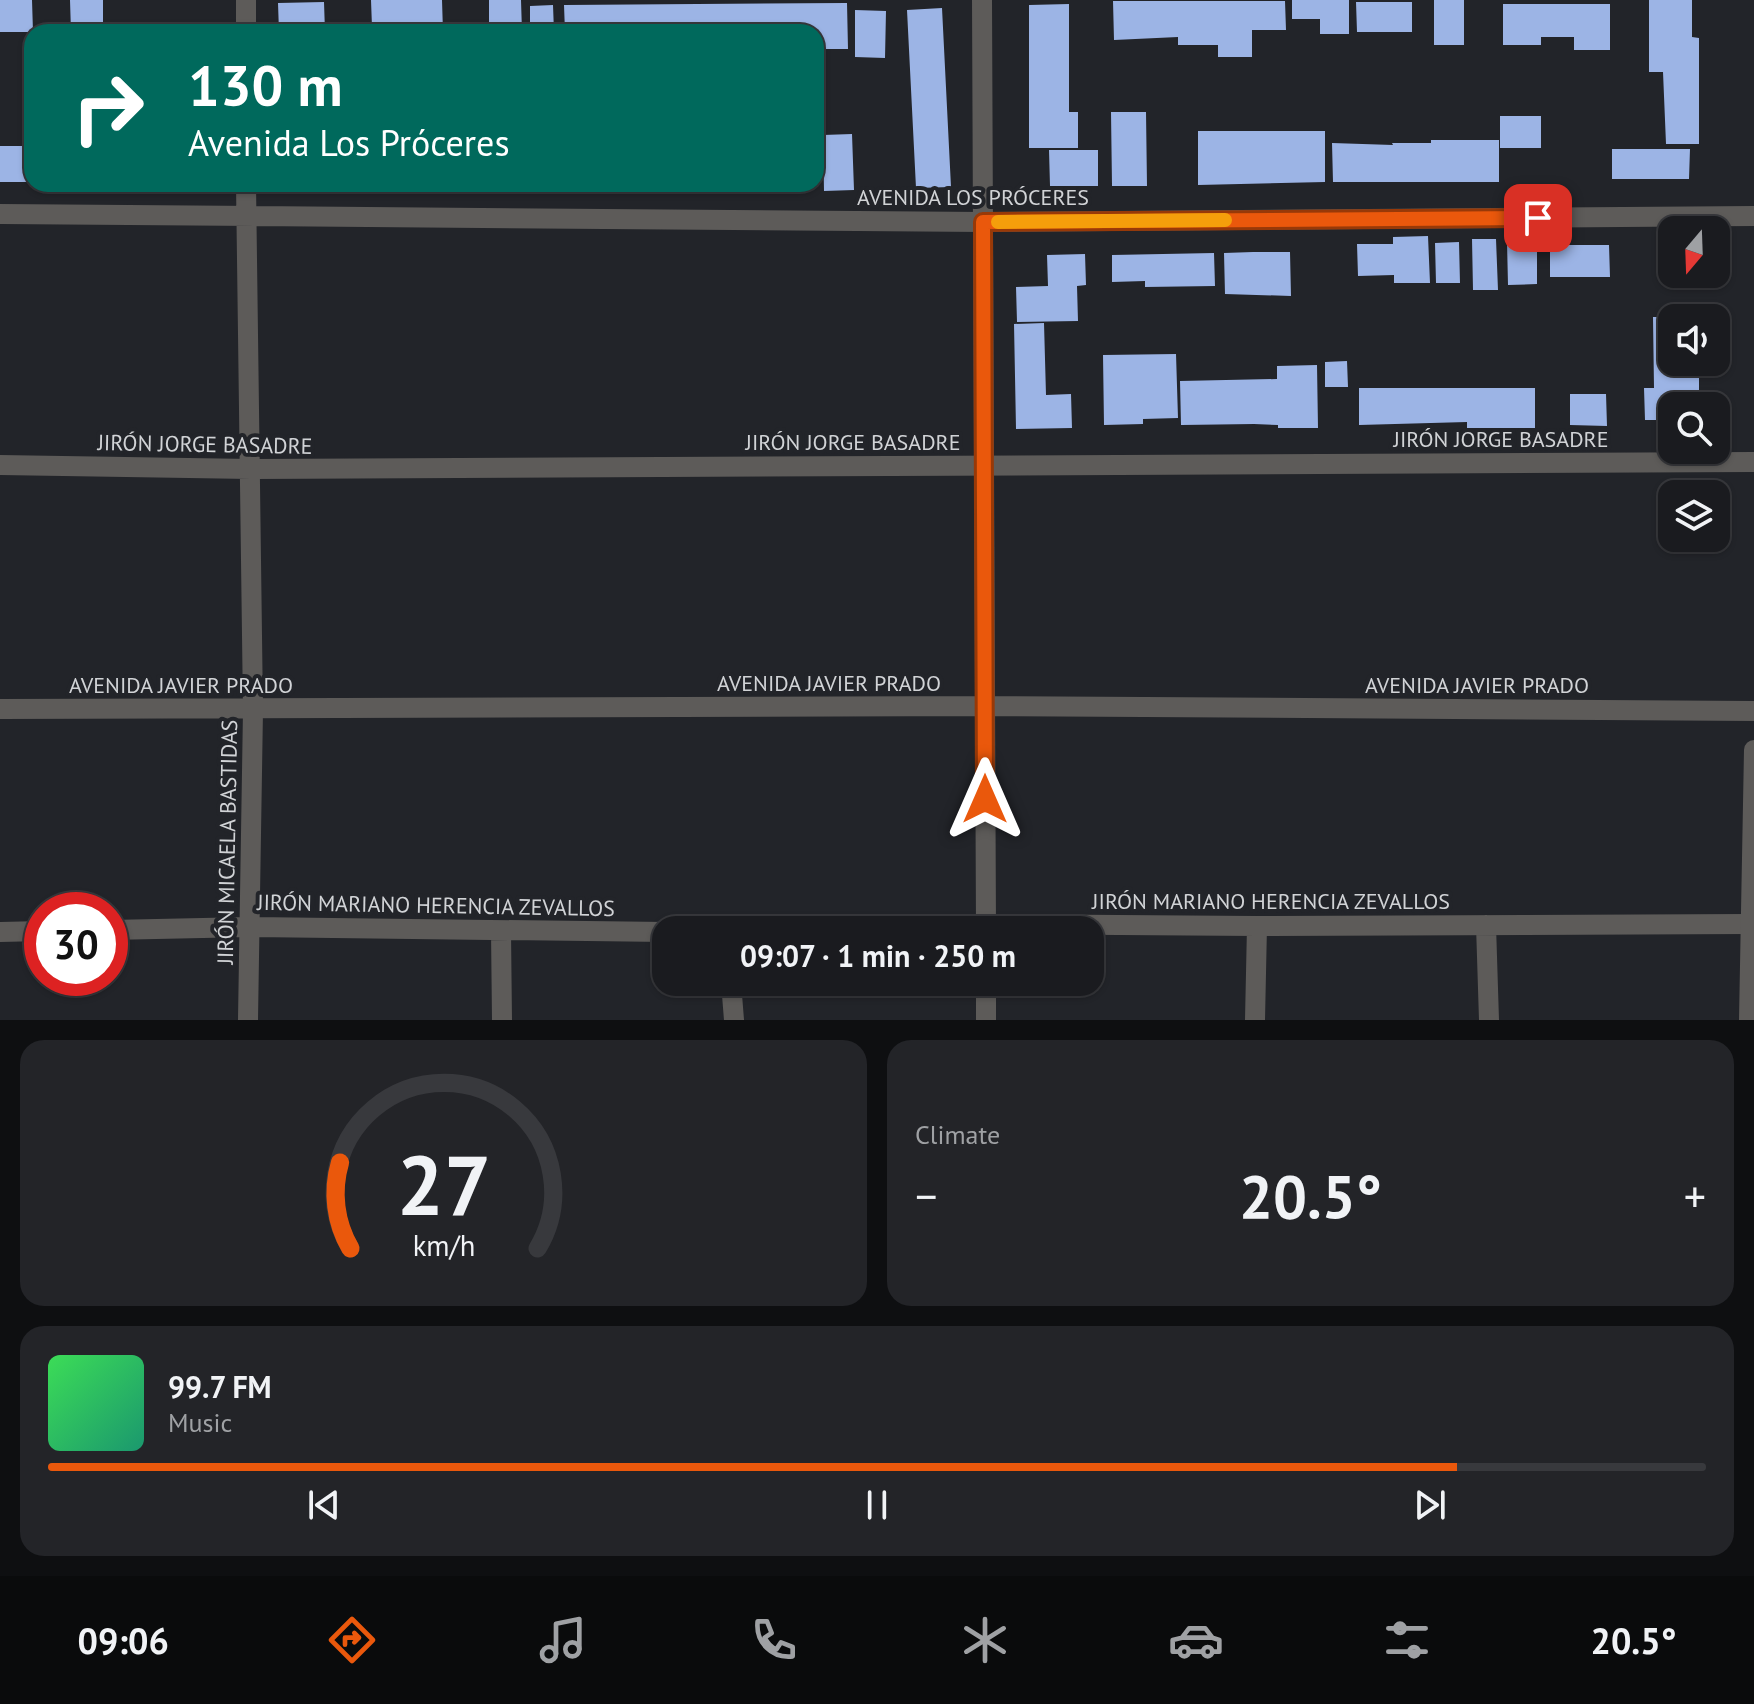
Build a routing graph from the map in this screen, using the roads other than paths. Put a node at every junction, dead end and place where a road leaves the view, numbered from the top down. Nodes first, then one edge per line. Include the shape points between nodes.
1 (246, 0) edge
2 (982, 0) edge
3 (246, 24) edge
4 (246, 192) edge
5 (0, 214) edge
6 (247, 214) junction
7 (1754, 216) edge
8 (983, 222) junction
9 (1754, 462) edge
10 (0, 465) edge
11 (984, 466) junction
12 (251, 469) junction
13 (985, 706) junction
14 (0, 709) edge
15 (253, 710) junction
16 (1754, 711) edge
17 (1754, 750) edge
18 (986, 916) edge
19 (1749, 924) junction
20 (1486, 925) junction
21 (1257, 926) junction
22 (249, 927) junction
23 (1104, 927) edge
24 (128, 930) edge
25 (24, 931) edge
26 (501, 931) junction
27 (0, 932) edge
28 (652, 932) edge
29 (732, 996) edge
30 (986, 996) edge
31 (248, 1020) edge
32 (502, 1020) edge
33 (734, 1020) edge
34 (986, 1020) edge
35 (1255, 1020) edge
36 (1489, 1020) edge
37 (1749, 1020) edge

1 - 3 street
2 - 8 street
4 - 6 street, JIRÓN MICAELA BASTIDAS
5 - 6 street, AVENIDA LOS PRÓCERES
6 - 8 street, AVENIDA LOS PRÓCERES
6 - 12 street, JIRÓN MICAELA BASTIDAS
7 - 8 street, AVENIDA LOS PRÓCERES
8 - 11 street
9 - 11 street, JIRÓN JORGE BASADRE
10 - 12 street, JIRÓN JORGE BASADRE
11 - 12 street, JIRÓN JORGE BASADRE
11 - 13 street
12 - 15 street, JIRÓN MICAELA BASTIDAS
13 - 15 street, AVENIDA JAVIER PRADO
13 - 16 street, AVENIDA JAVIER PRADO
13 - 18 street
14 - 15 street, AVENIDA JAVIER PRADO
15 - 22 street, JIRÓN MICAELA BASTIDAS
17 - 19 street
19 - 20 street, JIRÓN MARIANO HERENCIA ZEVALLOS
19 - 37 street
20 - 21 street, JIRÓN MARIANO HERENCIA ZEVALLOS
20 - 36 street
21 - 23 street, JIRÓN MARIANO HERENCIA ZEVALLOS
21 - 35 street
22 - 24 street, JIRÓN MARIANO HERENCIA ZEVALLOS
22 - 26 street, JIRÓN MARIANO HERENCIA ZEVALLOS
22 - 31 street, JIRÓN MICAELA BASTIDAS
25 - 27 street
26 - 28 street, JIRÓN MARIANO HERENCIA ZEVALLOS
26 - 32 street
29 - 33 street
30 - 34 street

